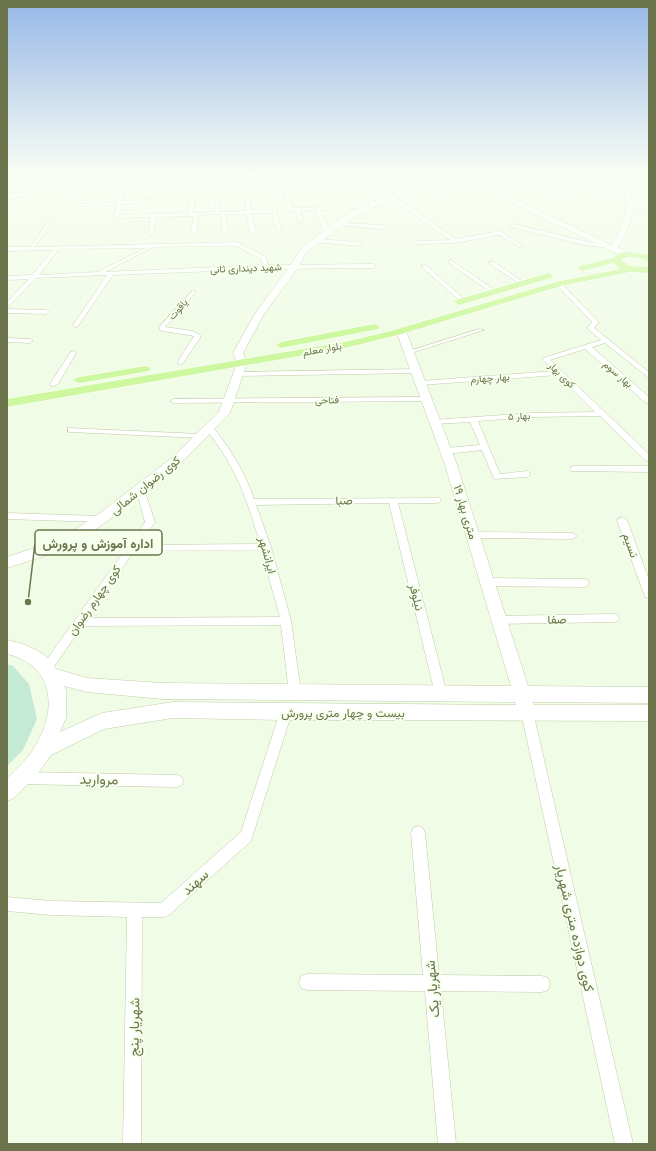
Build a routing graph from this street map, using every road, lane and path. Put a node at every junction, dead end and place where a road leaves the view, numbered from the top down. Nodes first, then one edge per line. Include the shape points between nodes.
1 (47, 227) edge
2 (152, 227) edge
3 (195, 227) edge
4 (224, 227) edge
5 (252, 227) edge
6 (278, 227) edge
7 (335, 227) edge
8 (435, 227) edge
9 (516, 227) edge
10 (571, 227) edge
11 (625, 227) edge
12 (279, 230) dead end
13 (194, 231) dead end
14 (253, 232) dead end
15 (225, 233) dead end
16 (151, 234) dead end
17 (316, 241) junction
18 (455, 241) junction
19 (418, 243) dead end
20 (359, 244) dead end
21 (153, 246) junction
22 (521, 246) dead end
23 (612, 246) junction
24 (57, 248) junction
25 (7, 249) edge
26 (31, 249) junction
27 (628, 255) junction
28 (649, 258) edge
29 (616, 260) junction
30 (451, 262) dead end
31 (492, 263) dead end
32 (373, 266) dead end
33 (424, 266) dead end
34 (266, 267) junction
35 (294, 267) junction
36 (631, 269) junction
37 (649, 270) edge
38 (111, 274) junction
39 (95, 275) junction
40 (34, 277) junction
41 (7, 278) edge
42 (522, 283) junction
43 (559, 284) junction
44 (193, 292) dead end
45 (494, 292) junction
46 (463, 301) junction
47 (449, 305) dead end
48 (7, 306) edge
49 (7, 311) edge
50 (46, 312) dead end
51 (76, 325) dead end
52 (396, 327) junction
53 (481, 330) dead end
54 (7, 340) edge
55 (30, 341) dead end
56 (606, 341) junction
57 (587, 348) junction
58 (409, 352) junction
59 (73, 353) dead end
60 (180, 363) junction
61 (239, 363) junction
62 (560, 373) junction
63 (649, 376) edge
64 (418, 377) junction
65 (54, 384) junction
66 (31, 388) dead end
67 (427, 399) junction
68 (174, 401) dead end
69 (228, 401) junction
70 (649, 402) edge
71 (7, 403) edge
72 (602, 414) junction
73 (473, 419) junction
74 (435, 422) junction
75 (71, 430) dead end
76 (205, 432) junction
77 (485, 447) junction
78 (446, 451) junction
79 (649, 459) edge
80 (574, 469) dead end
81 (649, 469) edge
82 (527, 474) dead end
83 (140, 489) junction
84 (393, 500) junction
85 (437, 500) dead end
86 (251, 502) junction
87 (7, 516) edge
88 (101, 519) junction
89 (622, 520) dead end
90 (474, 535) junction
91 (572, 536) dead end
92 (266, 547) junction
93 (131, 548) junction
94 (7, 563) edge
95 (488, 582) junction
96 (584, 583) dead end
97 (649, 594) edge
98 (614, 618) dead end
99 (500, 620) junction
100 (286, 621) junction
101 (79, 622) junction
102 (7, 647) edge
103 (48, 672) junction
104 (295, 693) junction
105 (441, 694) junction
106 (524, 695) junction
107 (649, 695) edge
108 (286, 712) junction
109 (527, 712) junction
110 (649, 713) edge
111 (44, 749) junction
112 (177, 781) dead end
113 (11, 788) edge
114 (418, 833) dead end
115 (7, 904) edge
116 (135, 910) junction
117 (307, 982) dead end
118 (432, 984) junction
119 (542, 984) dead end
120 (132, 1144) edge
121 (447, 1144) edge
122 (624, 1144) edge

1 - 26 street
2 - 16 street
3 - 13 street
4 - 15 street
5 - 14 street
6 - 12 street
7 - 17 street, شهید دینداری ثانی
8 - 18 street
9 - 23 street via 584,244
10 - 23 street
11 - 23 street
17 - 20 street
17 - 35 street, شهید دینداری ثانی via 303,252
18 - 19 street
18 - 22 street via 500,233
21 - 24 street
21 - 34 street via 237,244 264,258
21 - 39 street
23 - 27 street
24 - 26 street
24 - 40 street
25 - 26 street
27 - 28 main road
27 - 29 main road
29 - 36 main road via 621,266
29 - 42 main road
30 - 45 street
31 - 42 street
32 - 35 street
33 - 46 street
34 - 35 street, شهید دینداری ثانی
34 - 38 street, شهید دینداری ثانی
35 - 61 street, کوی رضوان شمالی via 259,314
36 - 37 main road
36 - 43 main road, بلوار معلم
38 - 39 street, شهید دینداری ثانی
38 - 51 street
39 - 40 street, شهید دینداری ثانی
40 - 41 street, شهید دینداری ثانی
40 - 48 street
42 - 45 main road
43 - 52 main road, بلوار معلم
43 - 56 street via 596,322 590,328
44 - 60 street, یاقوت via 162,327 164,330 197,335
45 - 46 main road
46 - 47 main road
49 - 50 street
52 - 58 street, ۱۹ متری بهار
52 - 61 main road, بلوار معلم via 345,345
53 - 58 street
54 - 55 street
56 - 57 street, کوی بهار
56 - 63 street
57 - 62 street, کوی بهار via 545,359
57 - 70 street, بهار سوم
58 - 64 street, ۱۹ متری بهار
59 - 65 street
60 - 61 main road, بلوار معلم
60 - 65 main road, بلوار معلم
61 - 64 street, بهار چهارم
61 - 69 street, کوی رضوان شمالی
61 - 71 main road, بلوار معلم
62 - 64 street, بهار چهارم
62 - 72 street, کوی بهار
64 - 67 street, ۱۹ متری بهار
65 - 66 main road, بلوار معلم
67 - 69 street, فتاحی
67 - 74 street, ۱۹ متری بهار
68 - 69 street, فتاحی
69 - 76 street, کوی رضوان شمالی via 224,413
72 - 73 street, بهار ۵
72 - 79 street, کوی بهار
73 - 74 street, بهار ۵
73 - 77 street
74 - 78 street, ۱۹ متری بهار
75 - 76 street
76 - 83 street, کوی رضوان شمالی via 177,460
76 - 86 street, ایرانشهر via 225,447 245,484
77 - 78 street
77 - 82 street via 497,477
78 - 90 street, ۱۹ متری بهار
80 - 81 street
83 - 88 street, کوی رضوان شمالی
83 - 93 street, کوی چهارم رضوان via 150,522
84 - 85 street, صبا
84 - 86 street, صبا
84 - 105 street, نیلوفر
86 - 92 street, ایرانشهر
87 - 88 street
88 - 94 street, کوی رضوان شمالی via 61,544
89 - 97 street, نسیم
90 - 91 street
90 - 95 street, ۱۹ متری بهار
92 - 93 street
92 - 100 street, ایرانشهر
93 - 101 street, کوی چهارم رضوان
95 - 96 street
95 - 99 street, ۱۹ متری بهار
98 - 99 street, صفا
99 - 106 street, ۱۹ متری بهار
100 - 101 street
100 - 104 street, ایرانشهر
101 - 103 street, کوی چهارم رضوان
102 - 103 street via 33,656
103 - 104 street, بیست و چهار متری پرورش via 87,685 162,691
103 - 111 street via 57,690 57,718
104 - 105 street, بیست و چهار متری پرورش
105 - 106 street, بیست و چهار متری پرورش
106 - 107 street, بیست و چهار متری پرورش
106 - 109 street, ۱۹ متری بهار
108 - 109 street, بیست و چهار متری پرورش
108 - 111 street, بیست و چهار متری پرورش via 173,710 102,721
108 - 116 street, سهند via 246,836 164,910
109 - 110 street, بیست و چهار متری پرورش
109 - 122 street, کوی دوازده متری شهریار
111 - 113 street via 29,770
112 - 113 street, مروارید
114 - 118 street, شهریار یک
115 - 116 street, سهند
116 - 120 street, شهریار پنج
117 - 118 street
118 - 119 street
118 - 121 street, شهریار یک

